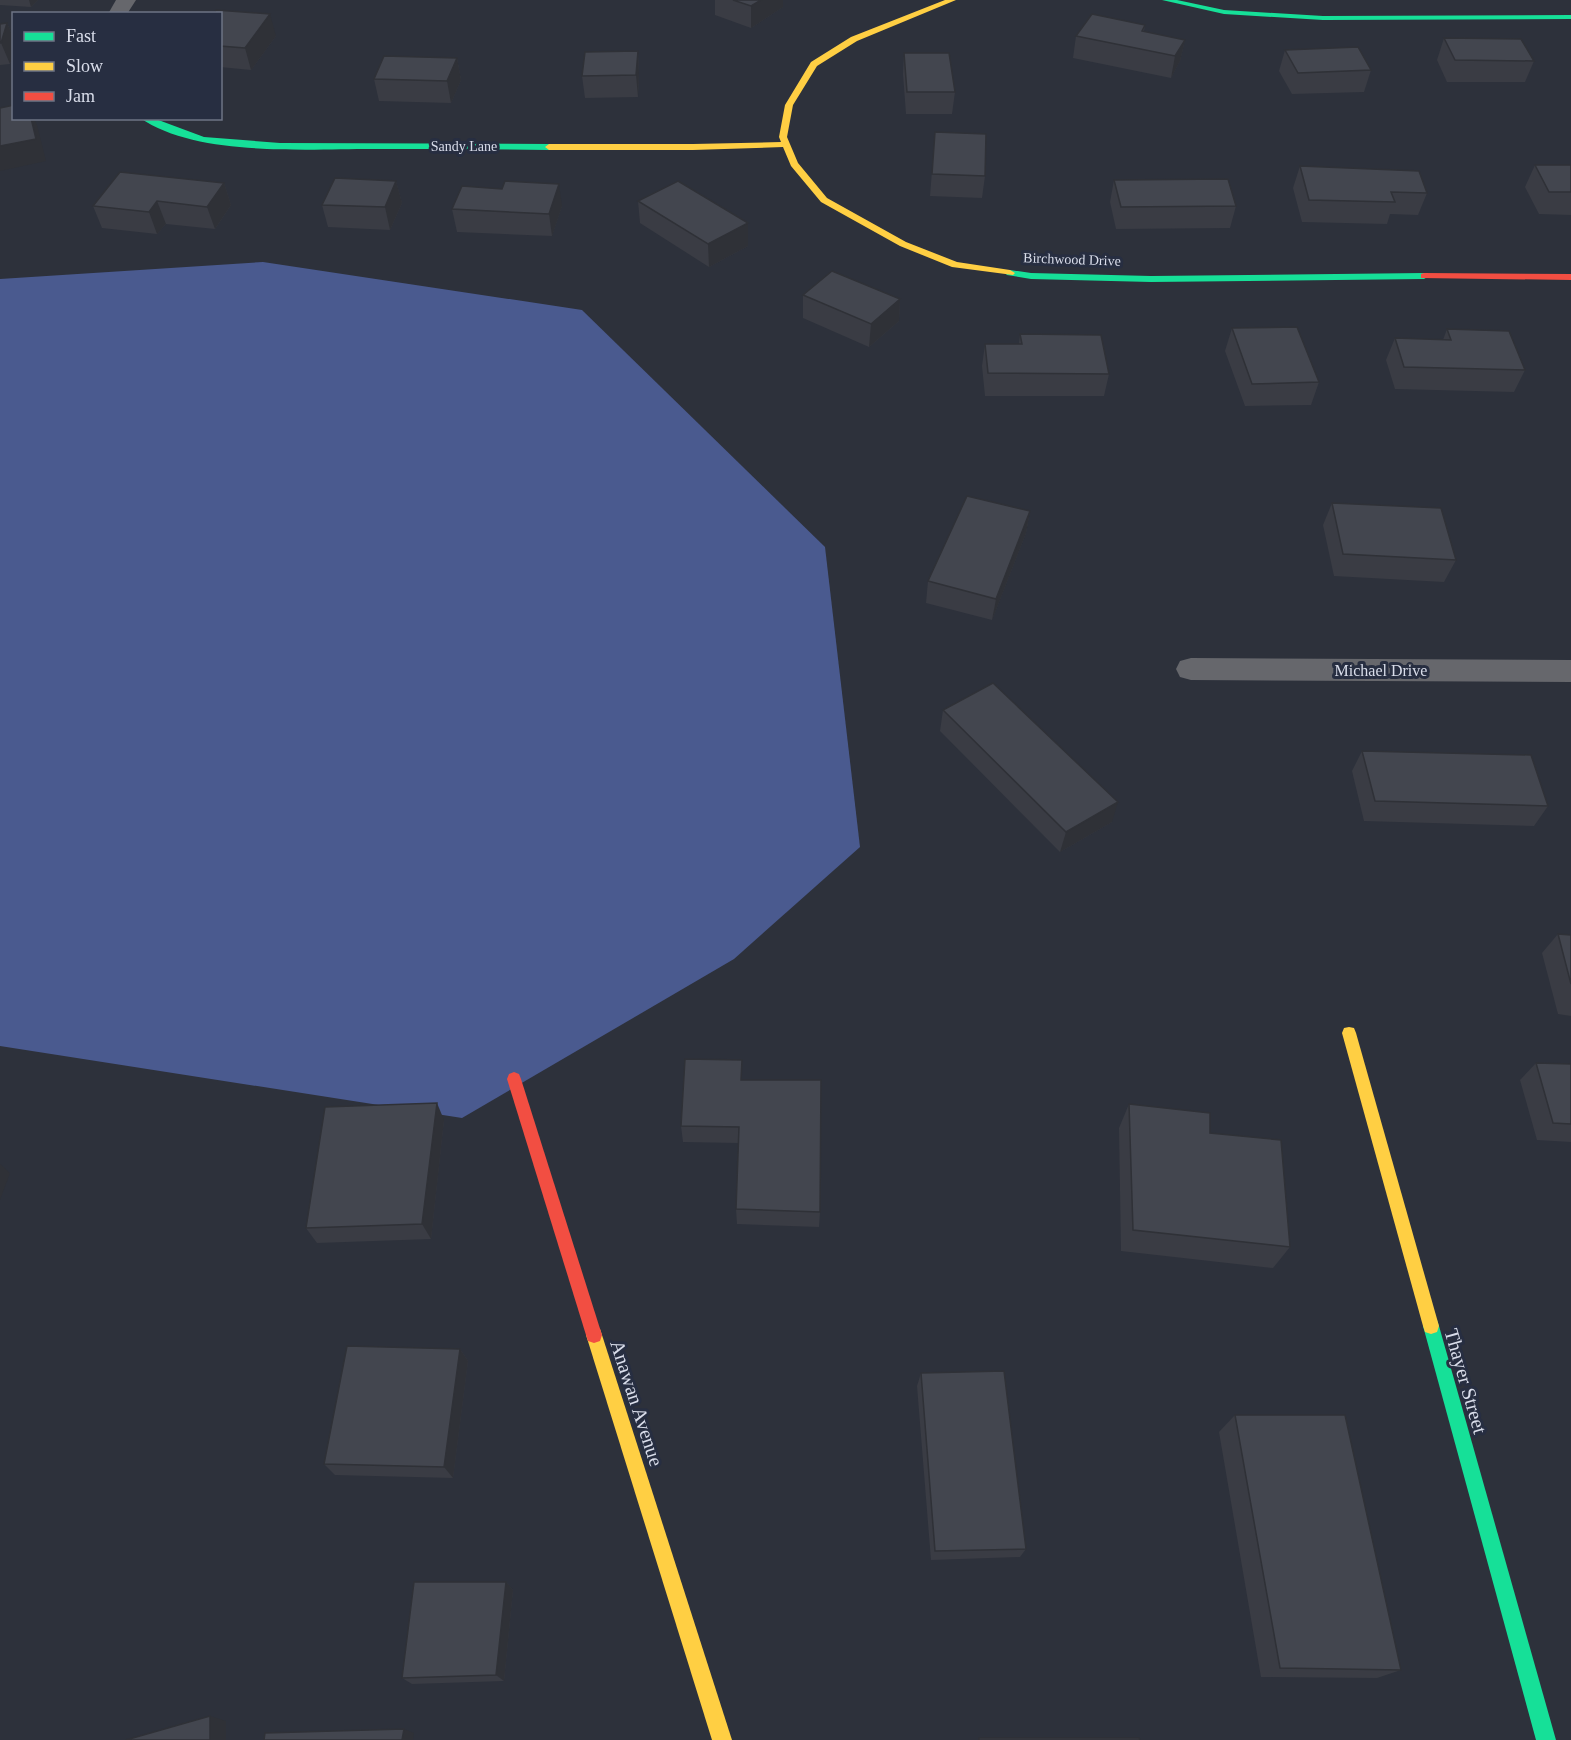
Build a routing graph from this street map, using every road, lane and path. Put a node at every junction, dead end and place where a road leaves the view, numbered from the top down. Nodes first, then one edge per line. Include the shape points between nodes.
1 (952, 0) edge
2 (1166, 0) edge
3 (1571, 17) edge
4 (149, 120) edge
5 (787, 144) junction
6 (1571, 278) edge
7 (1191, 669) dead end
8 (1571, 671) edge
9 (1349, 1033) dead end
10 (514, 1079) dead end
11 (722, 1740) edge
12 (1546, 1740) edge

1 - 5 street, Birchwood Drive via 854,39 814,64 789,105 783,137
2 - 3 street via 1224,12 1300,17
4 - 5 street, Sandy Lane via 204,140 280,146
5 - 6 street, Birchwood Drive via 794,164 824,200 878,232 955,266 1031,276 1151,279
7 - 8 street, Michael Drive
9 - 12 street, Thayer Street
10 - 11 street, Anawan Avenue

